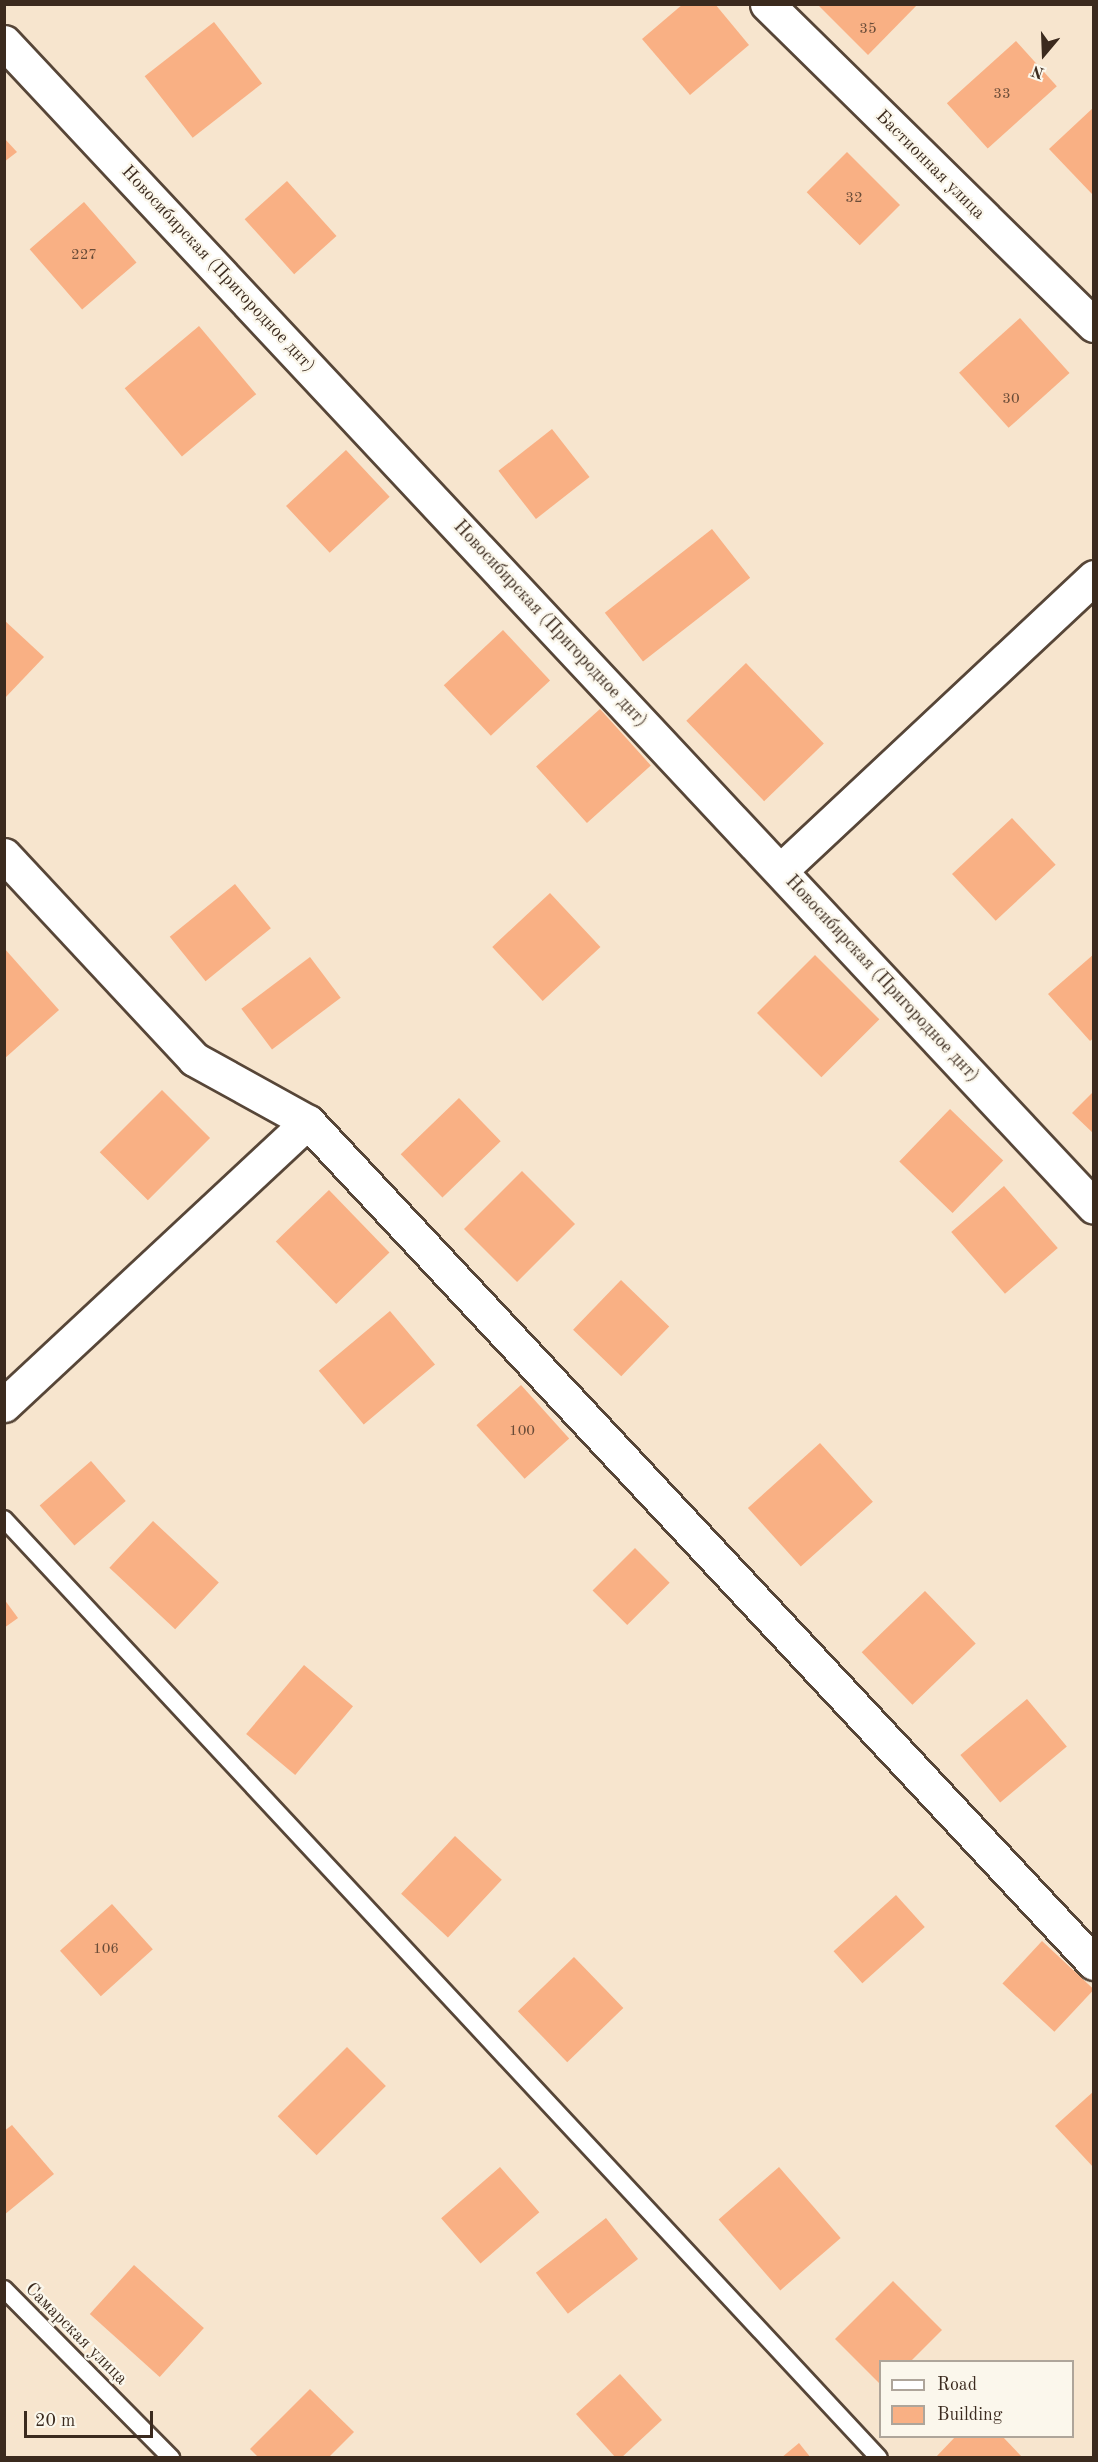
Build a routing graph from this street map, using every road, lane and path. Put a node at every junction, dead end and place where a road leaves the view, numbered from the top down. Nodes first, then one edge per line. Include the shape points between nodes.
1 (768, 4) edge
2 (4, 42) edge
3 (1094, 325) edge
4 (1094, 577) edge
5 (4, 855) edge
6 (781, 870) junction
7 (308, 1122) junction
8 (1094, 1207) edge
9 (4, 1405) edge
10 (4, 1519) edge
11 (1094, 1963) edge
12 (4, 2289) edge
13 (171, 2457) edge
14 (879, 2457) edge

1 - 3 street, Бастионная улица
2 - 6 street, Новосибирская (Пригородное днт)
4 - 6 street
5 - 7 street via 194,1059
6 - 8 street, Новосибирская (Пригородное днт)
7 - 9 street
7 - 11 street
10 - 14 lane
12 - 13 lane, Самарская улица

